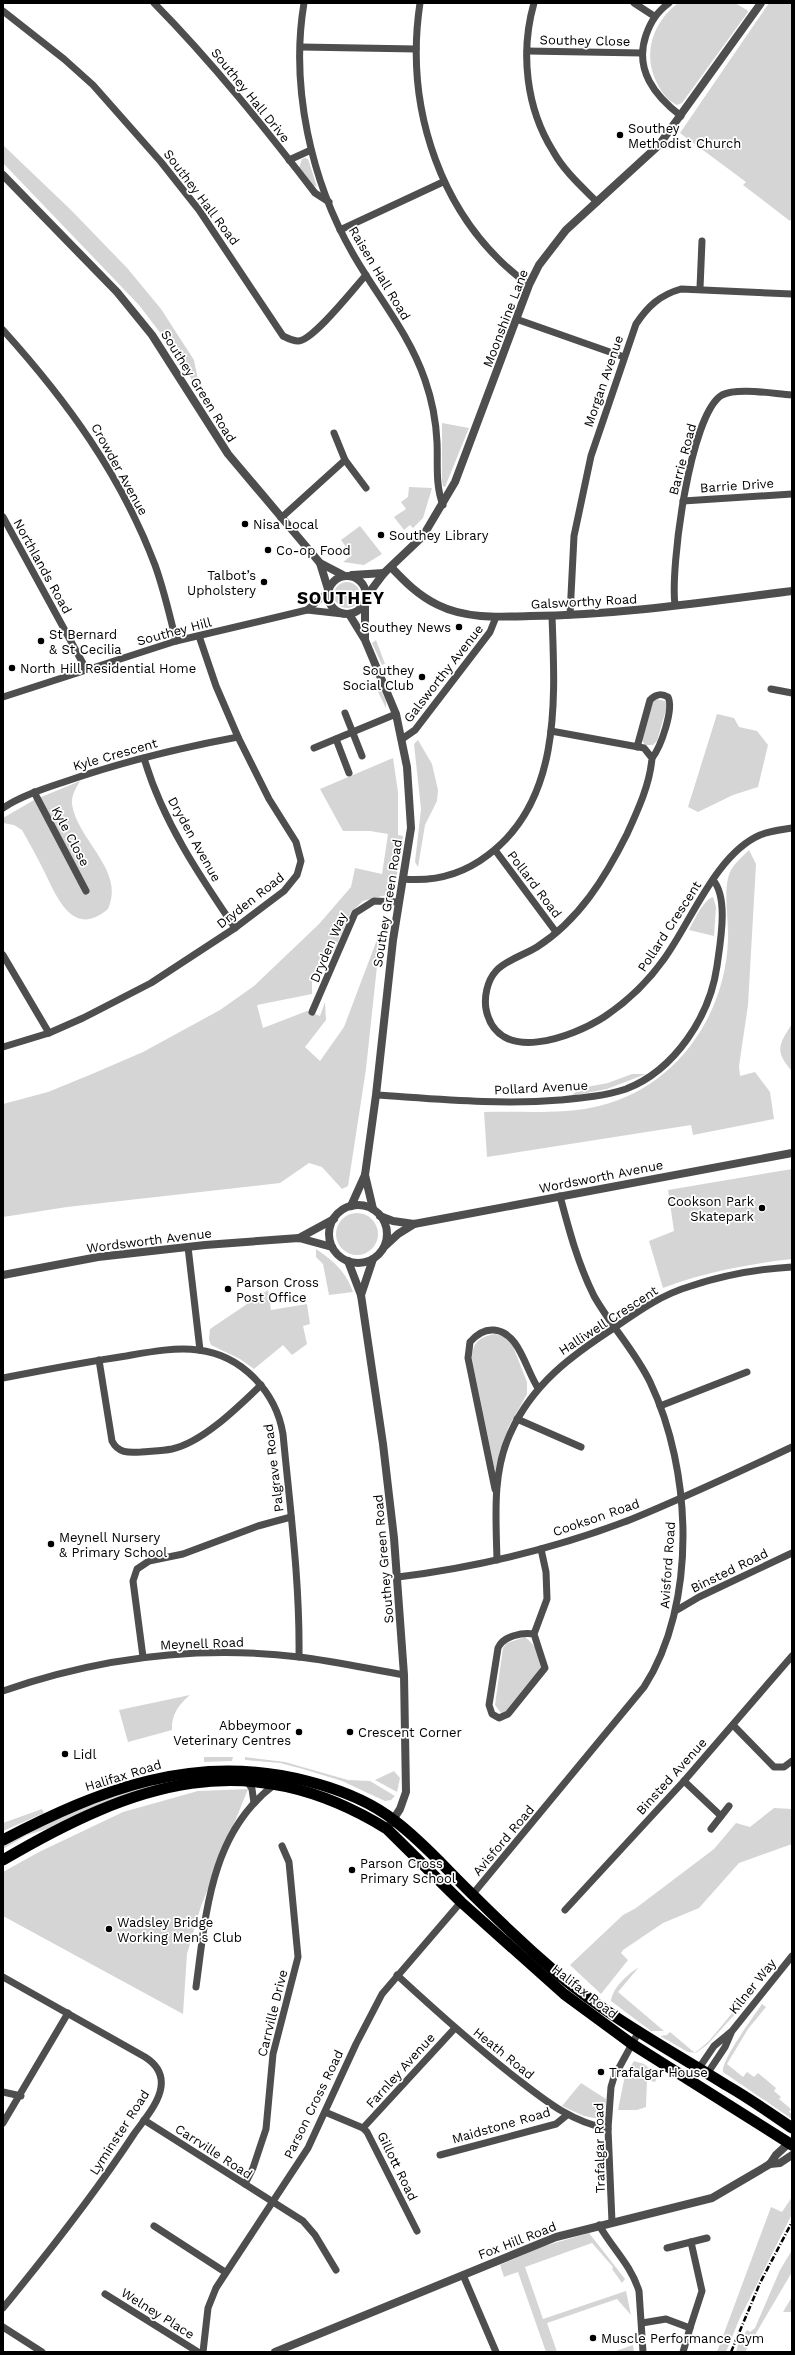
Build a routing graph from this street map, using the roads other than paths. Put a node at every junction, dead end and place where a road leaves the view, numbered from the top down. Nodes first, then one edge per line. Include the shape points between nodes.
1 (154, 3) edge
2 (304, 3) edge
3 (420, 3) edge
4 (534, 3) edge
5 (634, 3) edge
6 (669, 3) edge
7 (757, 4) edge
8 (3, 11) edge
9 (654, 16) junction
10 (301, 47) junction
11 (416, 49) junction
12 (527, 51) junction
13 (642, 53) junction
14 (681, 116) junction
15 (311, 150) junction
16 (289, 160) junction
17 (3, 176) edge
18 (443, 182) junction
19 (328, 202) junction
20 (597, 202) junction
21 (340, 230) junction
22 (702, 241) dead end
23 (366, 275) junction
24 (529, 285) junction
25 (700, 288) junction
26 (792, 294) edge
27 (516, 319) junction
28 (3, 330) edge
29 (624, 356) junction
30 (792, 395) edge
31 (334, 433) dead end
32 (345, 460) junction
33 (366, 488) dead end
34 (792, 494) edge
35 (683, 501) junction
36 (444, 504) junction
37 (3, 517) edge
38 (281, 518) junction
39 (320, 563) junction
40 (388, 570) junction
41 (346, 575) junction
42 (328, 591) junction
43 (792, 591) edge
44 (366, 600) junction
45 (675, 605) junction
46 (307, 610) junction
47 (346, 614) junction
48 (570, 615) junction
49 (552, 616) junction
50 (496, 617) junction
51 (199, 636) junction
52 (365, 640) junction
53 (176, 641) junction
54 (86, 669) junction
55 (771, 689) dead end
56 (792, 693) edge
57 (3, 696) edge
58 (345, 713) dead end
59 (396, 714) junction
60 (551, 731) junction
61 (352, 732) junction
62 (238, 738) junction
63 (336, 739) junction
64 (402, 739) junction
65 (636, 746) junction
66 (314, 748) dead end
67 (362, 756) dead end
68 (144, 758) junction
69 (652, 758) junction
70 (349, 773) dead end
71 (34, 792) junction
72 (3, 808) edge
73 (792, 828) edge
74 (495, 850) junction
75 (403, 879) junction
76 (713, 880) junction
77 (86, 891) dead end
78 (399, 902) junction
79 (235, 928) junction
80 (556, 932) junction
81 (3, 956) edge
82 (312, 1012) dead end
83 (49, 1033) junction
84 (3, 1047) edge
85 (376, 1095) junction
86 (792, 1153) edge
87 (365, 1175) junction
88 (560, 1196) junction
89 (351, 1206) junction
90 (372, 1209) junction
91 (380, 1216) junction
92 (334, 1219) junction
93 (414, 1224) junction
94 (299, 1238) junction
95 (332, 1246) junction
96 (188, 1247) junction
97 (384, 1247) junction
98 (373, 1259) junction
99 (348, 1262) junction
100 (792, 1267) edge
101 (3, 1275) edge
102 (361, 1296) junction
103 (615, 1327) junction
104 (200, 1350) junction
105 (99, 1360) junction
106 (747, 1372) dead end
107 (3, 1378) edge
108 (261, 1385) junction
109 (538, 1388) junction
110 (660, 1406) junction
111 (517, 1419) junction
112 (581, 1447) dead end
113 (792, 1447) edge
114 (496, 1492) junction
115 (682, 1498) junction
116 (291, 1517) junction
117 (541, 1549) junction
118 (792, 1553) edge
119 (497, 1560) junction
120 (398, 1577) junction
121 (677, 1610) junction
122 (534, 1634) junction
123 (792, 1656) edge
124 (144, 1657) junction
125 (299, 1657) junction
126 (404, 1675) junction
127 (3, 1691) edge
128 (733, 1725) junction
129 (792, 1761) edge
130 (247, 1781) junction
131 (684, 1781) junction
132 (274, 1785) junction
133 (254, 1803) junction
134 (729, 1806) dead end
135 (721, 1816) junction
136 (394, 1820) junction
137 (387, 1829) junction
138 (711, 1829) dead end
139 (3, 1840) edge
140 (282, 1846) dead end
141 (3, 1860) edge
142 (472, 1895) junction
143 (462, 1902) junction
144 (565, 1910) dead end
145 (792, 1956) edge
146 (397, 1976) junction
147 (3, 1977) edge
148 (196, 1987) dead end
149 (68, 2013) junction
150 (454, 2028) junction
151 (732, 2031) junction
152 (638, 2033) junction
153 (632, 2044) junction
154 (703, 2071) junction
155 (695, 2083) junction
156 (3, 2092) edge
157 (21, 2096) junction
158 (325, 2112) junction
159 (567, 2115) junction
160 (144, 2120) junction
161 (3, 2123) edge
162 (363, 2128) junction
163 (792, 2128) edge
164 (608, 2129) junction
165 (791, 2143) edge
166 (440, 2155) dead end
167 (792, 2155) edge
168 (770, 2164) junction
169 (245, 2184) junction
170 (272, 2202) junction
171 (612, 2222) junction
172 (599, 2225) junction
173 (154, 2226) dead end
174 (417, 2231) dead end
175 (707, 2238) dead end
176 (691, 2242) junction
177 (668, 2248) dead end
178 (336, 2270) dead end
179 (225, 2272) junction
180 (463, 2275) junction
181 (105, 2294) dead end
182 (3, 2308) edge
183 (642, 2323) junction
184 (3, 2327) edge
185 (690, 2328) junction
186 (42, 2352) edge
187 (198, 2352) edge
188 (202, 2352) edge
189 (275, 2352) edge
190 (496, 2352) edge
191 (643, 2352) edge
192 (683, 2352) edge

1 - 16 street, Southey Hall Drive via 194,43 238,94
2 - 10 street, Raisen Hall Road
3 - 11 street
4 - 12 street via 527,33
5 - 9 street
6 - 9 street
7 - 14 street, Moonshine Lane
8 - 23 street, Southey Hall Road via 93,85 161,162 199,210 283,336 298,341 305,339
9 - 13 street
10 - 11 street
10 - 15 street, Raisen Hall Road via 301,78
11 - 18 street via 427,137
12 - 13 street, Southey Close
12 - 20 street via 532,98 540,125 553,151 572,177
13 - 14 street via 643,66 655,92
14 - 20 street, Moonshine Lane via 652,154
15 - 16 street
15 - 19 street, Raisen Hall Road
16 - 19 street, Southey Hall Drive via 315,193
17 - 38 street, Southey Green Road via 117,292 152,335 224,448
18 - 21 street
18 - 24 street via 477,236
19 - 21 street, Raisen Hall Road
20 - 24 street, Moonshine Lane via 566,230 550,249
21 - 23 street, Raisen Hall Road
22 - 25 street
23 - 36 street, Raisen Hall Road via 401,329 425,379 435,419 438,488
24 - 27 street, Moonshine Lane
25 - 26 street, Morgan Avenue
25 - 29 street, Morgan Avenue via 667,293 654,302 636,324
27 - 29 street
27 - 36 street, Moonshine Lane via 455,482
28 - 53 street, Crowder Avenue via 62,398 108,467 155,565
29 - 48 street, Morgan Avenue via 591,456 582,495 574,536
30 - 35 street, Barrie Road via 733,392 723,395 714,402 708,411
31 - 32 street
32 - 33 street
32 - 38 street
34 - 35 street, Barrie Drive
35 - 45 street, Barrie Road via 676,538 673,577
36 - 40 street, Moonshine Lane via 415,545
37 - 54 street, Northlands Road
38 - 39 street, Southey Green Road
39 - 41 street, Southey Green Road
39 - 42 street, Southey Green Road
40 - 41 street
40 - 44 street, Moonshine Lane
40 - 50 street, Galsworthy Road via 438,606
41 - 42 street via 332,581
41 - 44 street via 360,580 366,591
42 - 46 street, Southey Hill
42 - 47 street via 330,604
43 - 45 street, Galsworthy Road
44 - 47 street via 356,612
44 - 52 street, Southey Green Road
45 - 48 street, Galsworthy Road
46 - 47 street, Southey Hill
46 - 51 street, Southey Hill
47 - 52 street, Southey Green Road
48 - 49 street, Galsworthy Road
49 - 50 street, Galsworthy Road
49 - 60 street via 555,677
50 - 64 street, Galsworthy Avenue via 490,632 415,730
51 - 53 street, Southey Hill
51 - 62 street, Dryden Road
52 - 59 street, Southey Green Road
53 - 54 street, Southey Hill
54 - 57 street, Southey Hill
55 - 56 street
58 - 61 street
59 - 61 street
59 - 64 street, Southey Green Road
60 - 65 street
60 - 74 street via 536,792 522,820
61 - 63 street
61 - 67 street
62 - 68 street, Kyle Crescent
62 - 79 street, Dryden Road via 269,799 296,842 301,861 293,882
63 - 66 street
63 - 70 street
64 - 75 street, Southey Green Road via 410,797 411,828
65 - 69 street via 649,751
65 - 69 street, Pollard Crescent via 650,700 658,694 668,697 670,706 662,739
68 - 71 street, Kyle Crescent via 104,768
68 - 79 street, Dryden Avenue via 160,801 178,838
69 - 80 street, Pollard Crescent via 646,788 635,817 610,868 592,895
71 - 72 street, Kyle Crescent
71 - 77 street, Kyle Close
73 - 76 street, Pollard Crescent via 759,836 746,844 730,858
74 - 75 street via 478,863 458,873 422,881
74 - 80 street, Pollard Road
75 - 78 street, Southey Green Road
76 - 80 street, Pollard Crescent via 665,958 644,985 627,1001 602,1018 551,1040 520,1042 508,1038 499,1033 488,1015 485,1004 490,982 502,965 530,951
76 - 85 street, Pollard Avenue via 721,901 722,920 716,974 710,996 691,1035 661,1067 644,1080 626,1089 603,1094 534,1102 457,1101
78 - 82 street, Dryden Way via 374,901 355,913
78 - 85 street, Southey Green Road
79 - 83 street, Dryden Road via 150,983
81 - 83 street
83 - 84 street, Dryden Road
85 - 87 street, Southey Green Road
86 - 88 street, Wordsworth Avenue
87 - 89 street, Southey Green Road
87 - 90 street, Southey Green Road
88 - 93 street, Wordsworth Avenue
88 - 103 street, Avisford Road via 584,1274 594,1296
89 - 90 street
89 - 92 street
90 - 91 street
91 - 93 street, Wordsworth Avenue
91 - 97 street via 387,1231
92 - 94 street, Wordsworth Avenue
92 - 95 street via 329,1237
93 - 97 street, Wordsworth Avenue
94 - 95 street, Wordsworth Avenue
94 - 96 street, Wordsworth Avenue
95 - 99 street via 340,1257
96 - 101 street, Wordsworth Avenue via 98,1257
96 - 104 street
97 - 98 street
98 - 99 street
98 - 102 street, Southey Green Road
99 - 102 street, Southey Green Road
100 - 103 street, Halliwell Crescent via 749,1271 690,1286 660,1298
102 - 120 street, Southey Green Road via 383,1444
103 - 109 street, Halliwell Crescent via 565,1361
103 - 110 street, Avisford Road via 635,1354
104 - 105 street, Palgrave Road via 164,1351
104 - 108 street, Palgrave Road via 233,1362
105 - 107 street, Palgrave Road
105 - 108 street via 112,1441 115,1446 128,1452 172,1449 184,1444 235,1410
106 - 110 street
108 - 116 street, Palgrave Road via 273,1400 281,1420
109 - 111 street, Halliwell Crescent
109 - 114 street, Halliwell Crescent via 514,1340 508,1334 500,1330 484,1331 470,1342 468,1358
110 - 115 street, Avisford Road via 671,1435
111 - 112 street
111 - 114 street, Halliwell Crescent via 502,1458
113 - 115 street, Cookson Road
114 - 119 street, Halliwell Crescent
115 - 117 street, Cookson Road via 632,1519
115 - 121 street, Avisford Road via 681,1566
116 - 124 street via 258,1526 189,1552 142,1565 137,1569 133,1581
116 - 125 street, Palgrave Road via 298,1602
117 - 119 street, Cookson Road
117 - 122 street via 546,1572 547,1599 545,1611
118 - 121 street, Binsted Road
119 - 120 street, Cookson Road
120 - 126 street, Southey Green Road
121 - 142 street, Avisford Road via 663,1655 644,1688
122 - 122 street via 545,1663 543,1672 508,1714 499,1718 492,1714 489,1705 498,1648 504,1640 524,1633
123 - 128 street, Binsted Avenue
124 - 125 street, Meynell Road via 219,1652
124 - 127 street, Meynell Road via 65,1672
125 - 126 street, Meynell Road
126 - 136 street, Southey Green Road via 406,1792
128 - 129 street via 774,1767 784,1767
128 - 131 street, Binsted Avenue
130 - 132 highway, Halifax Road
130 - 133 street via 252,1789
130 - 141 highway, Halifax Road via 191,1782 124,1799 58,1829
131 - 135 street
131 - 144 street, Binsted Avenue
132 - 133 street
132 - 137 highway, Halifax Road via 339,1803
133 - 148 street via 233,1829 213,1882
134 - 135 street
135 - 138 street
136 - 137 street
136 - 139 highway, Halifax Road via 369,1804 321,1784 274,1774 219,1770 189,1772 137,1782 93,1797
136 - 142 highway, Halifax Road
137 - 143 highway, Halifax Road
140 - 169 street, Carrville Drive via 289,1862 298,1956 273,2054 266,2129
142 - 152 highway, Halifax Road via 561,1977
143 - 146 street, Parson Cross Road
143 - 153 highway, Halifax Road via 564,1994
145 - 151 street, Kilner Way
146 - 150 street, Heath Road
146 - 158 street, Parson Cross Road via 370,2014
147 - 149 street, Lyminster Road
149 - 157 street
149 - 160 street, Lyminster Road via 145,2057 156,2066 160,2073 161,2088
150 - 159 street, Heath Road via 485,2055
150 - 162 street, Farnley Avenue
151 - 154 street, Kilner Way via 725,2047
151 - 154 street, Kilner Way via 714,2046
152 - 153 street, Trafalgar Road
152 - 154 highway, Halifax Road
153 - 155 highway, Halifax Road
153 - 164 street, Trafalgar Road via 611,2087
154 - 155 highway
154 - 163 highway, Halifax Road
155 - 165 highway, Halifax Road
156 - 157 street
157 - 161 street
158 - 162 street, Gillott Road
158 - 170 street, Parson Cross Road via 308,2148
159 - 164 street, Heath Road
159 - 166 street, Maidstone Road via 556,2124
160 - 169 street, Carrville Road
160 - 182 street, Lyminster Road via 88,2202
162 - 174 street, Gillott Road via 371,2137
164 - 171 street, Trafalgar Road
165 - 168 street, Fox Hill Road via 776,2155
167 - 168 street, Fox Hill Road via 780,2163
168 - 171 street, Fox Hill Road via 712,2198
169 - 170 street, Carrville Road
170 - 178 street, Carrville Road via 308,2225
170 - 179 street, Parson Cross Road
171 - 172 street, Fox Hill Road
172 - 180 street, Fox Hill Road via 556,2237
172 - 183 street via 636,2281
173 - 179 street
175 - 176 street
176 - 177 street
176 - 185 street via 702,2291
179 - 188 street, Parson Cross Road via 210,2300
180 - 189 street, Fox Hill Road
180 - 190 street
181 - 187 street, Welney Place
183 - 185 street via 666,2319
183 - 191 street
184 - 186 street
185 - 192 street

